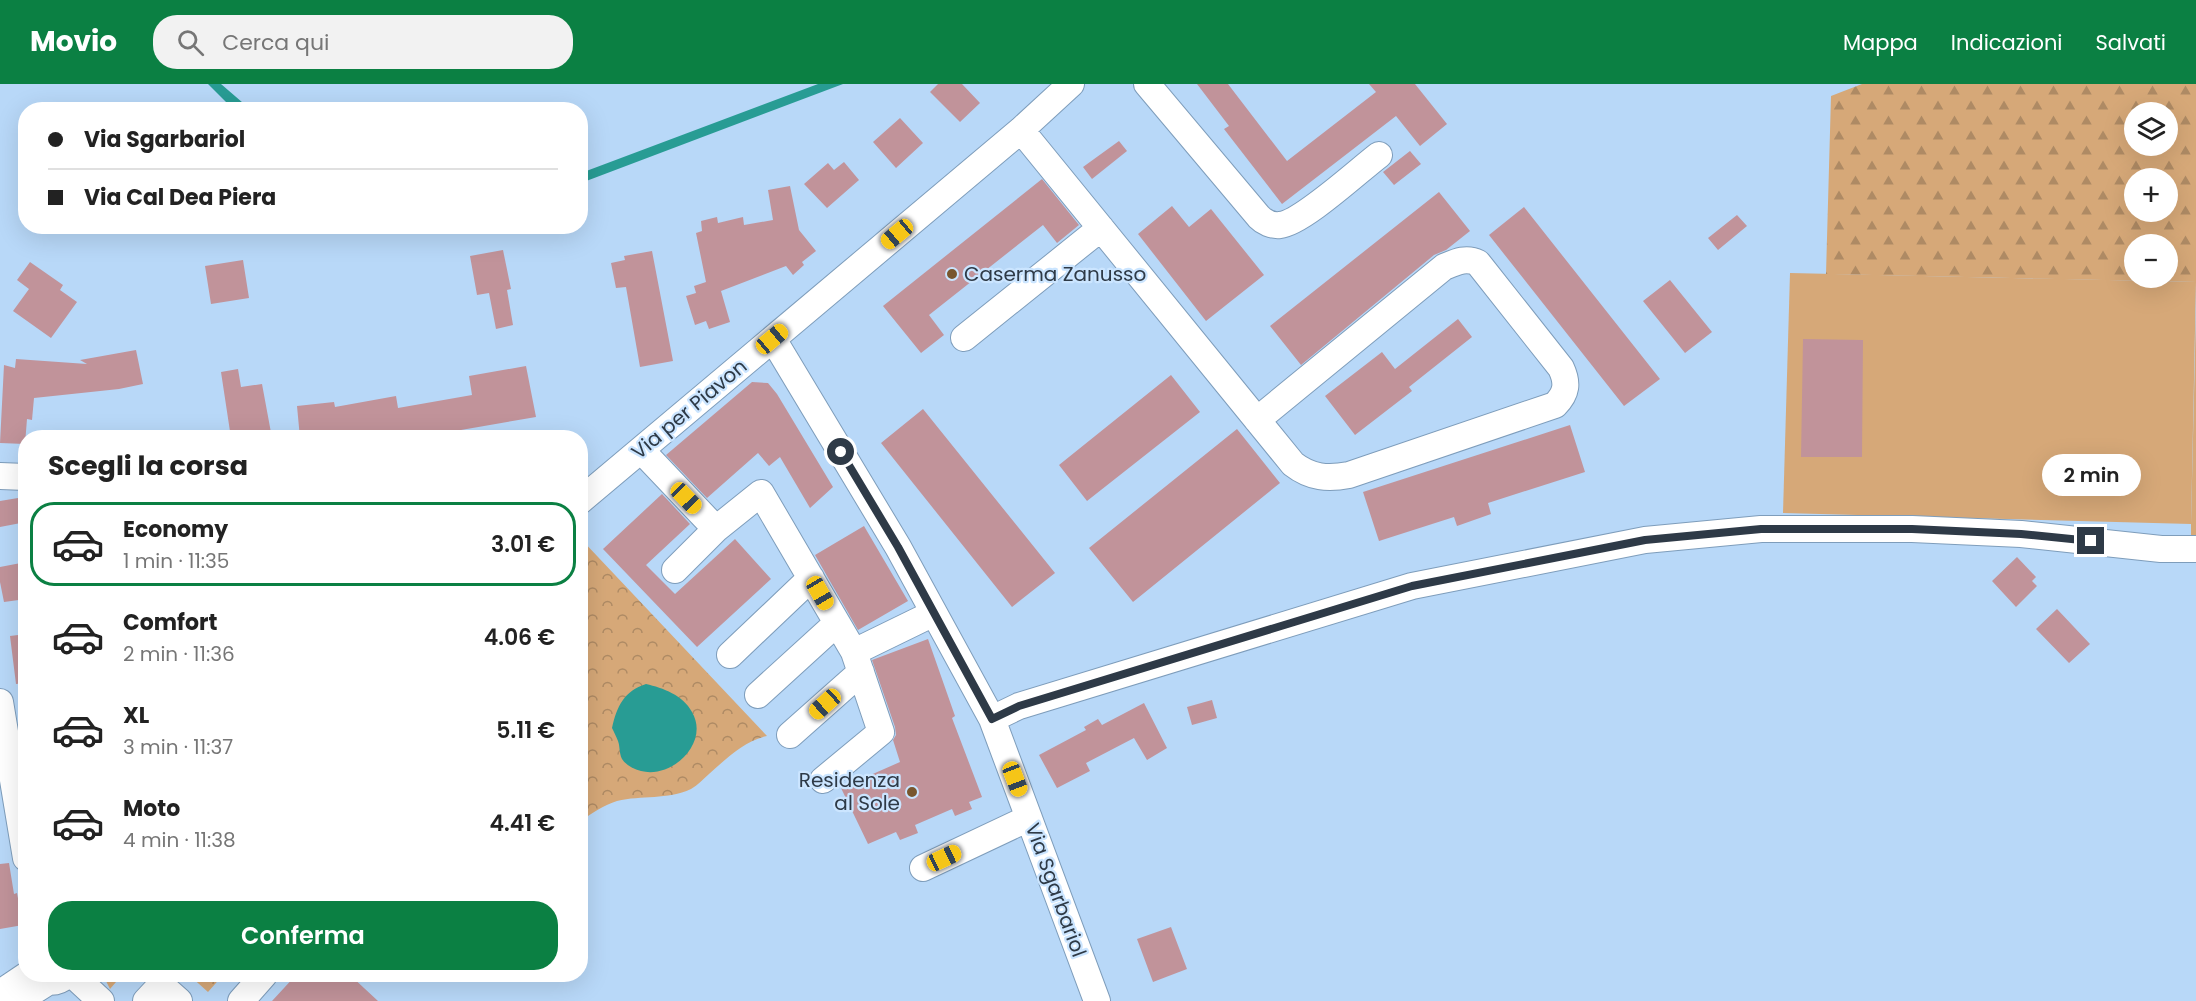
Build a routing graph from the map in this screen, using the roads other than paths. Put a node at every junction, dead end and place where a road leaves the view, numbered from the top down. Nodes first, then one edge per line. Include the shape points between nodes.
1 (1147, 84) edge
2 (1065, 86) edge
3 (1021, 130) junction
4 (1379, 155) dead end
5 (1101, 228) junction
6 (964, 338) dead end
7 (772, 339) junction
8 (1257, 420) junction
9 (640, 450) junction
10 (0, 476) edge
11 (18, 477) edge
12 (588, 494) edge
13 (716, 529) junction
14 (2196, 549) edge
15 (675, 570) dead end
16 (811, 578) junction
17 (934, 613) junction
18 (837, 623) junction
19 (730, 655) dead end
20 (858, 662) junction
21 (758, 695) dead end
22 (0, 702) edge
23 (992, 719) junction
24 (790, 735) dead end
25 (823, 780) dead end
26 (18, 810) edge
27 (1029, 818) junction
28 (923, 868) dead end
29 (30, 982) edge
30 (39, 982) edge
31 (81, 982) edge
32 (258, 982) edge
33 (0, 993) edge
34 (18, 1001) edge
35 (101, 1001) edge
36 (146, 1001) edge
37 (179, 1001) edge
38 (241, 1001) edge
39 (1097, 1001) edge

1 - 4 street via 1259,217 1273,225 1303,215
2 - 3 street, Via per Piavon
3 - 5 street
3 - 7 street, Via per Piavon
5 - 6 street
5 - 8 street
7 - 9 street, Via per Piavon
7 - 17 street, Via Sgarbariol
8 - 8 street via 1300,469 1332,478 1555,405 1566,390 1566,379 1478,263 1464,259 1444,267
9 - 12 street, Via per Piavon
9 - 13 street
10 - 11 street
13 - 15 street
13 - 16 street via 762,493
14 - 23 street via 1912,529 1761,529 1645,540 1412,586 1019,706
16 - 18 street
16 - 19 street
17 - 20 street
17 - 23 street, Via Sgarbariol
18 - 20 street
18 - 21 street
20 - 24 street
20 - 25 street via 881,732
22 - 26 street
23 - 27 street, Via Sgarbariol
27 - 28 street
27 - 39 street, Via Sgarbariol
29 - 33 street
30 - 34 street
31 - 35 street
32 - 38 street
36 - 37 street via 161,985

